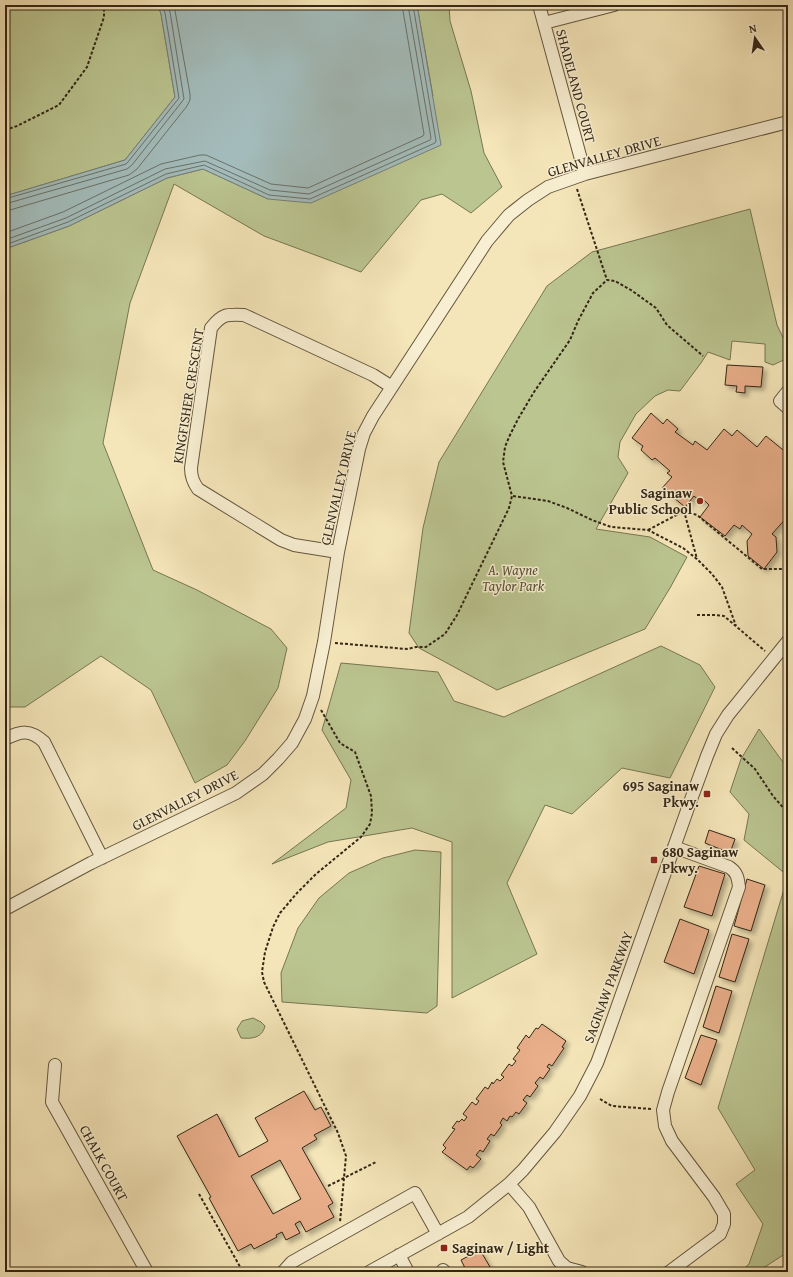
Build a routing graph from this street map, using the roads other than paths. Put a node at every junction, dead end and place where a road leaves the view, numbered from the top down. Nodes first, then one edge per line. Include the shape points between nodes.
1 (539, 5) edge
2 (614, 5) edge
3 (544, 23) junction
4 (788, 122) edge
5 (585, 174) junction
6 (392, 387) junction
7 (788, 391) edge
8 (788, 408) edge
9 (338, 552) junction
10 (788, 641) edge
11 (5, 739) edge
12 (674, 848) junction
13 (102, 858) junction
14 (5, 909) edge
15 (55, 1065) dead end
16 (509, 1184) junction
17 (438, 1234) junction
18 (399, 1255) junction
19 (147, 1272) edge
20 (283, 1272) edge
21 (369, 1272) edge
22 (408, 1272) edge
23 (582, 1272) edge
24 (669, 1272) edge

1 - 3 street, SHADELAND COURT
2 - 3 street
3 - 5 street, SHADELAND COURT
4 - 5 street, GLENVALLEY DRIVE
5 - 6 street, GLENVALLEY DRIVE via 548,187 509,215 487,241
6 - 9 street, GLENVALLEY DRIVE via 362,438
6 - 9 street, KINGFISHER CRESCENT via 373,375 244,315 223,316 218,318 211,328 191,468 194,484 198,489 281,540 294,545
7 - 8 street via 780,401
9 - 13 street, GLENVALLEY DRIVE via 313,696 292,743 263,774 236,793
10 - 12 street, SAGINAW PARKWAY via 728,715 716,734
11 - 13 street via 26,732 44,742
12 - 16 street, SAGINAW PARKWAY via 597,1063 580,1096 555,1132
12 - 24 street via 729,867 734,870 739,887 663,1110 672,1140 714,1197 724,1214 724,1224 720,1234
13 - 14 street, GLENVALLEY DRIVE
15 - 19 street, CHALK COURT via 52,1102
16 - 17 street, SAGINAW PARKWAY via 468,1217
16 - 23 street via 529,1207 559,1261 567,1268
17 - 18 street, SAGINAW PARKWAY
17 - 20 street via 415,1193 292,1262
18 - 21 street, SAGINAW PARKWAY
18 - 22 street

